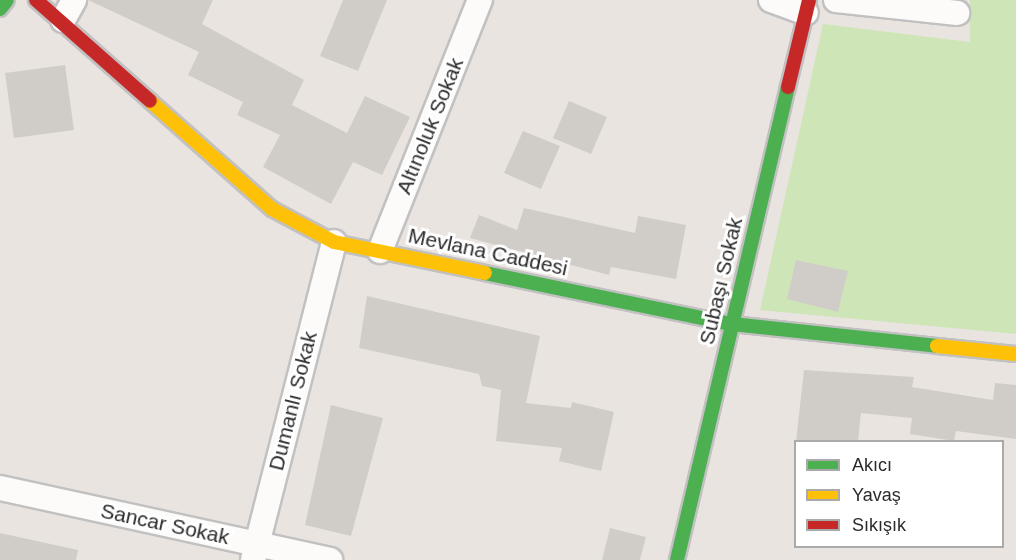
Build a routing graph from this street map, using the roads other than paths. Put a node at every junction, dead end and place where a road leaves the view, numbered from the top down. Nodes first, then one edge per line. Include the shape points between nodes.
1 (7, 0) edge
2 (36, 0) edge
3 (480, 0) edge
4 (771, 0) edge
5 (836, 0) edge
6 (808, 6) edge
7 (0, 9) edge
8 (68, 10) edge
9 (957, 13) dead end
10 (334, 242) junction
11 (380, 251) junction
12 (732, 324) junction
13 (1016, 354) edge
14 (0, 488) edge
15 (254, 552) edge
16 (330, 560) edge
17 (677, 560) edge

1 - 7 street
2 - 8 street, Mevlana Caddesi
3 - 11 street, Altınoluk Sokak
4 - 6 street
5 - 9 street
6 - 12 street, Subaşı Sokak
8 - 10 street, Mevlana Caddesi via 272,208
10 - 11 street, Mevlana Caddesi
10 - 15 street, Dumanlı Sokak
11 - 12 street, Mevlana Caddesi
12 - 13 street, Mevlana Caddesi
12 - 17 street, Subaşı Sokak
14 - 15 street, Sancar Sokak
15 - 16 street, Sancar Sokak

